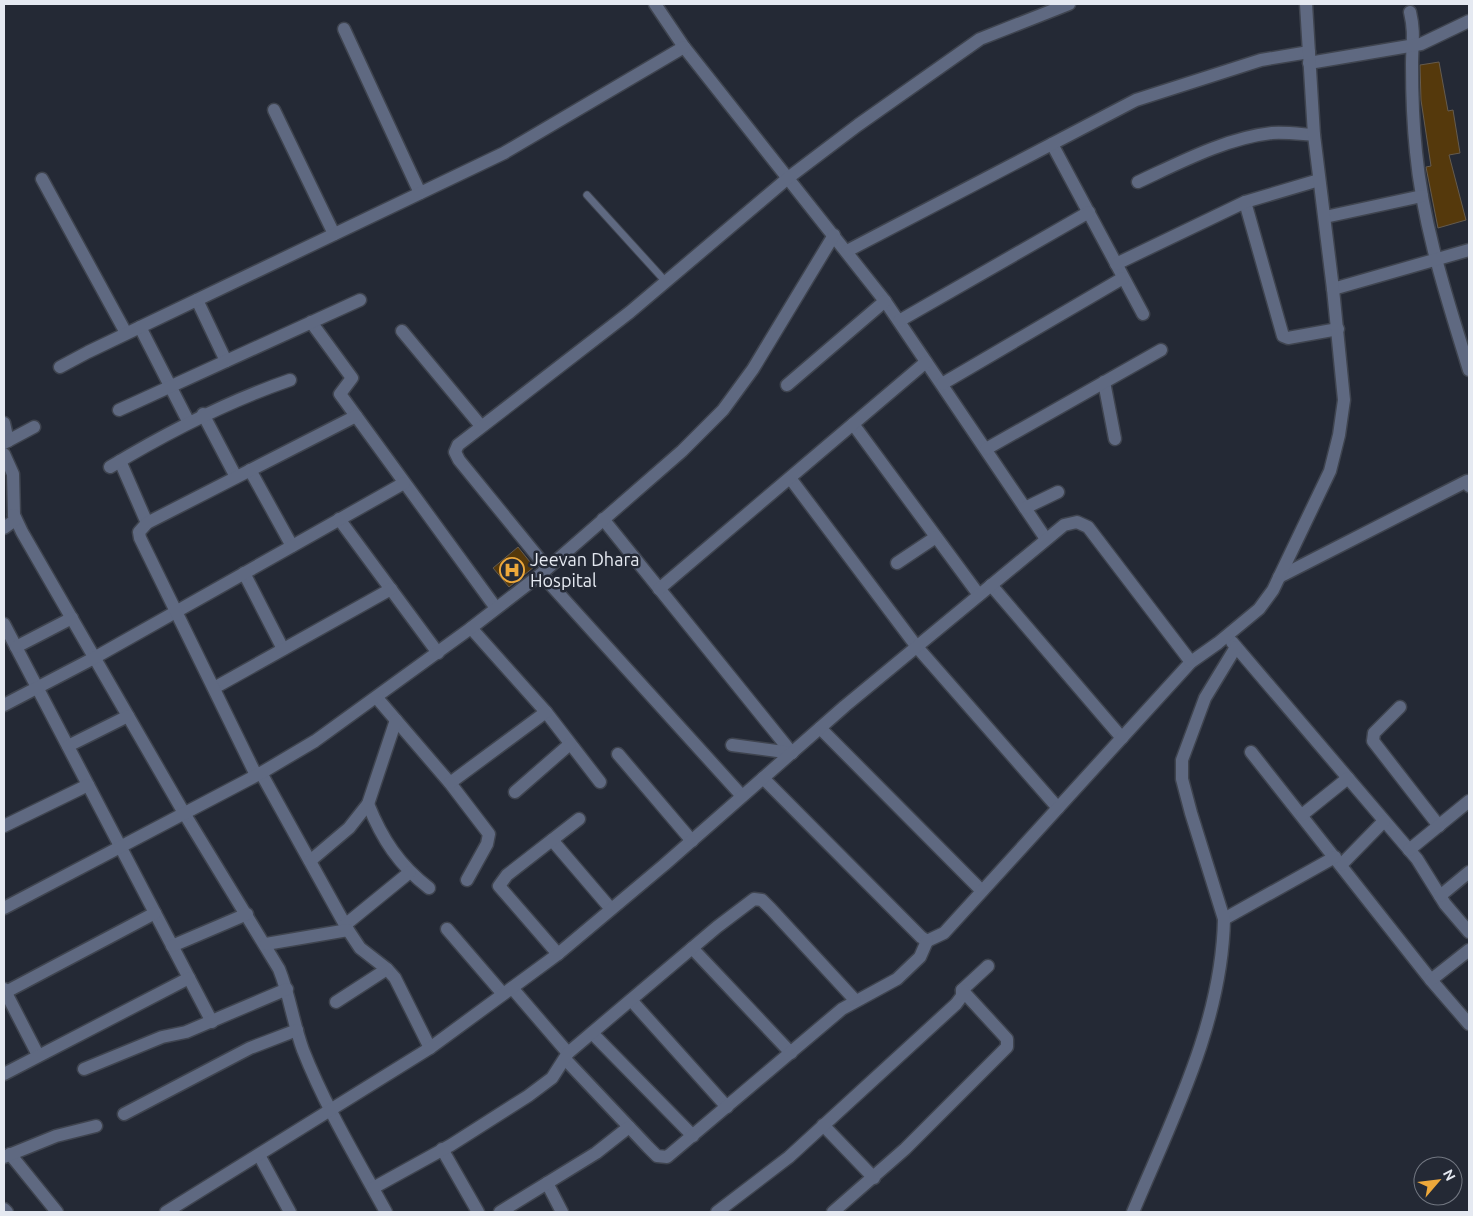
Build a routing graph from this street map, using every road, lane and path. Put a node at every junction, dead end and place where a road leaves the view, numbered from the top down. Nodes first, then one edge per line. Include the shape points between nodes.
1 (655, 4) edge
2 (1069, 4) edge
3 (1306, 4) edge
4 (1410, 12) dead end
5 (1469, 21) edge
6 (344, 29) dead end
7 (1412, 45) junction
8 (684, 47) junction
9 (1309, 58) junction
10 (274, 110) dead end
11 (1314, 135) junction
12 (1052, 144) junction
13 (788, 178) junction
14 (42, 179) dead end
15 (1320, 180) junction
16 (1138, 182) dead end
17 (420, 193) junction
18 (587, 194) dead end
19 (1422, 196) junction
20 (1245, 202) junction
21 (1089, 212) junction
22 (1325, 217) junction
23 (334, 234) junction
24 (834, 235) junction
25 (1469, 250) edge
26 (847, 251) junction
27 (1436, 260) junction
28 (1116, 264) junction
29 (1123, 278) junction
30 (666, 282) junction
31 (1333, 289) junction
32 (197, 300) junction
33 (360, 300) dead end
34 (885, 301) junction
35 (1143, 314) dead end
36 (899, 321) junction
37 (311, 322) junction
38 (140, 327) junction
39 (1338, 329) junction
40 (402, 331) dead end
41 (126, 334) junction
42 (1161, 350) dead end
43 (226, 361) junction
44 (1468, 361) edge
45 (926, 362) junction
46 (60, 367) dead end
47 (290, 380) dead end
48 (1104, 382) junction
49 (942, 384) junction
50 (787, 385) dead end
51 (171, 386) junction
52 (119, 410) dead end
53 (203, 414) junction
54 (356, 416) junction
55 (188, 421) junction
56 (4, 423) edge
57 (852, 424) junction
58 (481, 426) junction
59 (34, 427) dead end
60 (1115, 439) dead end
61 (6, 442) edge
62 (986, 449) junction
63 (4, 454) edge
64 (250, 470) junction
65 (236, 478) junction
66 (790, 478) junction
67 (404, 483) junction
68 (1469, 486) edge
69 (1058, 492) dead end
70 (1026, 508) junction
71 (14, 514) junction
72 (339, 519) junction
73 (603, 519) junction
74 (147, 524) junction
75 (4, 528) edge
76 (936, 536) junction
77 (1046, 539) junction
78 (292, 546) junction
79 (897, 563) dead end
80 (544, 571) junction
81 (244, 573) junction
82 (1279, 577) junction
83 (991, 585) junction
84 (391, 589) junction
85 (659, 589) junction
86 (980, 594) junction
87 (496, 608) junction
88 (176, 611) junction
89 (72, 618) junction
90 (471, 628) junction
91 (6, 633) edge
92 (1227, 637) junction
93 (917, 646) junction
94 (1236, 647) junction
95 (16, 648) junction
96 (283, 649) junction
97 (438, 653) junction
98 (94, 658) junction
99 (1191, 662) junction
100 (38, 688) junction
101 (214, 688) junction
102 (377, 698) junction
103 (4, 705) edge
104 (1400, 707) dead end
105 (546, 712) junction
106 (128, 716) junction
107 (396, 720) junction
108 (820, 728) junction
109 (1122, 738) junction
110 (570, 744) junction
111 (732, 745) dead end
112 (68, 746) junction
113 (1251, 752) dead end
114 (792, 753) junction
115 (618, 754) dead end
116 (259, 774) junction
117 (763, 778) junction
118 (1348, 778) junction
119 (600, 782) dead end
120 (450, 783) junction
121 (88, 785) junction
122 (515, 792) dead end
123 (742, 796) junction
124 (1469, 802) edge
125 (368, 804) junction
126 (1058, 808) junction
127 (184, 813) junction
128 (1302, 816) junction
129 (579, 819) dead end
130 (1384, 821) junction
131 (4, 826) edge
132 (1439, 826) junction
133 (552, 840) junction
134 (692, 841) junction
135 (120, 846) junction
136 (1409, 850) junction
137 (310, 861) junction
138 (1338, 861) junction
139 (410, 872) junction
140 (1469, 872) edge
141 (467, 880) dead end
142 (429, 888) dead end
143 (982, 891) junction
144 (1440, 896) junction
145 (4, 908) edge
146 (611, 910) junction
147 (155, 913) junction
148 (247, 914) junction
149 (1224, 920) junction
150 (346, 928) junction
151 (447, 929) dead end
152 (1469, 932) edge
153 (927, 941) junction
154 (266, 944) junction
155 (172, 946) junction
156 (692, 948) junction
157 (1469, 950) edge
158 (558, 954) junction
159 (988, 966) dead end
160 (387, 969) junction
161 (189, 978) junction
162 (1432, 980) junction
163 (287, 989) junction
164 (962, 990) junction
165 (508, 991) junction
166 (4, 992) edge
167 (631, 1000) junction
168 (855, 1000) junction
169 (336, 1002) dead end
170 (212, 1022) junction
171 (1469, 1024) edge
172 (297, 1030) junction
173 (592, 1033) junction
174 (430, 1048) junction
175 (791, 1053) junction
176 (38, 1055) junction
177 (566, 1056) junction
178 (84, 1069) dead end
179 (4, 1074) edge
180 (727, 1107) junction
181 (330, 1111) junction
182 (124, 1114) dead end
183 (823, 1125) junction
184 (96, 1126) dead end
185 (629, 1127) junction
186 (693, 1136) junction
187 (442, 1150) junction
188 (260, 1155) junction
189 (7, 1156) edge
190 (874, 1178) junction
191 (546, 1183) junction
192 (373, 1188) junction
193 (4, 1209) edge
194 (7, 1212) edge
195 (57, 1212) edge
196 (166, 1212) edge
197 (290, 1212) edge
198 (386, 1212) edge
199 (478, 1212) edge
200 (500, 1212) edge
201 (562, 1212) edge
202 (717, 1212) edge
203 (833, 1212) edge
204 (1133, 1212) edge

1 - 8 street
2 - 13 street via 980,39
3 - 9 street
4 - 7 street via 1415,33
5 - 7 street via 1421,44
6 - 17 street
7 - 9 street
7 - 19 street via 1412,99
8 - 13 street
8 - 17 street via 504,153
9 - 11 street
9 - 12 street via 1261,60 1162,90
10 - 23 street
11 - 15 street
11 - 16 street via 1273,133 1251,137
12 - 21 street
12 - 26 street
13 - 24 street
13 - 30 street
14 - 41 street
15 - 20 street
15 - 22 street
17 - 23 street
18 - 30 lane
19 - 22 street
19 - 27 street
20 - 28 street
20 - 39 street via 1283,336 1288,338
21 - 28 street
21 - 36 street
22 - 31 street
23 - 32 street
24 - 26 street
24 - 73 street via 753,369 722,410 682,451
25 - 27 street
26 - 34 street
27 - 31 street
27 - 44 street
28 - 29 street
29 - 35 street
29 - 49 street
30 - 58 street
31 - 39 street
32 - 38 street
32 - 43 street
33 - 37 street
34 - 36 street
34 - 50 street
36 - 45 street
37 - 43 street
37 - 54 street via 352,378 340,394
38 - 41 street
38 - 51 street
39 - 82 street via 1344,400 1339,435 1330,471
40 - 58 street
41 - 46 street
42 - 48 street
43 - 51 street
45 - 49 street
45 - 57 street
47 - 53 street
48 - 60 street
48 - 62 street
49 - 62 street
51 - 52 street
51 - 55 street
53 - 55 street
53 - 65 street
54 - 64 street
54 - 67 street
55 - 74 street via 115,464
56 - 61 street
57 - 66 street
57 - 76 street
58 - 80 street via 458,445 455,452
59 - 61 street
62 - 70 street
63 - 71 street via 13,474
64 - 65 street
64 - 78 street
65 - 74 street
66 - 85 street
66 - 93 street
67 - 72 street
67 - 87 street
68 - 82 street via 1467,481
69 - 70 street
70 - 77 street
71 - 75 street via 15,520
71 - 89 street
72 - 78 street
72 - 84 street
73 - 80 street
73 - 85 street
74 - 88 street via 139,532 140,538
76 - 79 street
76 - 86 street
77 - 83 street
77 - 99 street via 1064,525 1078,522 1088,527
78 - 81 street
80 - 87 street
80 - 123 street
81 - 88 street
81 - 96 street
82 - 92 street via 1259,609
83 - 86 street
83 - 109 street
84 - 96 street
84 - 97 street
85 - 114 street
86 - 93 street
87 - 90 street
88 - 98 street
88 - 101 street
89 - 95 street
89 - 98 street
90 - 97 street
90 - 105 street
91 - 95 street
92 - 94 street
92 - 99 street
93 - 108 street
93 - 126 street
94 - 118 street
94 - 149 street via 1205,698 1182,760 1182,779 1191,814
95 - 100 street
96 - 101 street
97 - 102 street
98 - 100 street
98 - 106 street
99 - 109 street
100 - 103 street
100 - 112 street
101 - 116 street
102 - 107 street
102 - 116 street via 315,741
104 - 132 street via 1374,733 1373,741
105 - 110 street
105 - 120 street
106 - 112 street
106 - 127 street
107 - 120 street
107 - 125 street
108 - 114 street
108 - 143 street
109 - 126 street
110 - 119 street
110 - 122 street
111 - 114 street
112 - 121 street
113 - 128 street
114 - 117 street
115 - 134 street
116 - 127 street
116 - 137 street
117 - 123 street
117 - 153 street
118 - 128 street
118 - 130 street
120 - 141 street via 489,834 487,844
121 - 131 street
121 - 135 street
123 - 134 street
124 - 132 street
125 - 137 street via 349,828
125 - 139 street via 392,852
126 - 143 street
127 - 135 street
127 - 148 street
128 - 138 street
129 - 133 street
130 - 136 street
130 - 138 street
132 - 136 street
133 - 146 street
133 - 158 street via 507,875 499,886
134 - 146 street
135 - 145 street
135 - 147 street
136 - 144 street
137 - 150 street
138 - 149 street
138 - 162 street
139 - 142 street
139 - 150 street
140 - 144 street
143 - 153 street via 944,933
144 - 152 street
146 - 158 street
147 - 155 street
147 - 166 street
148 - 154 street
148 - 155 street
149 - 204 street via 1210,1021
150 - 154 street
150 - 160 street via 360,948
151 - 165 street
153 - 168 street via 920,957 897,979
154 - 163 street
155 - 161 street
156 - 167 street
156 - 168 street via 745,904 754,899 762,900
156 - 175 street
157 - 162 street
158 - 165 street
159 - 164 street
160 - 169 street
160 - 174 street
161 - 170 street
161 - 176 street
162 - 171 street
163 - 170 street
163 - 172 street
164 - 183 street via 956,1004
164 - 190 street via 1007,1039 1007,1047
165 - 174 street
165 - 177 street
166 - 176 street
167 - 173 street
167 - 180 street
168 - 175 street
170 - 178 street via 162,1037
172 - 181 street
172 - 182 street via 250,1048
173 - 177 street
173 - 186 street
174 - 181 street
175 - 180 street
176 - 179 street
177 - 185 street
177 - 187 street via 552,1078
180 - 186 street
181 - 188 street
181 - 192 street
183 - 190 street
183 - 202 street via 789,1157
184 - 189 street via 56,1136
185 - 186 street via 657,1156 662,1157 672,1154
185 - 191 street via 596,1153
187 - 192 street
187 - 199 street
188 - 196 street
188 - 197 street
189 - 195 street
190 - 203 street
191 - 200 street
191 - 201 street
192 - 198 street
193 - 194 street

